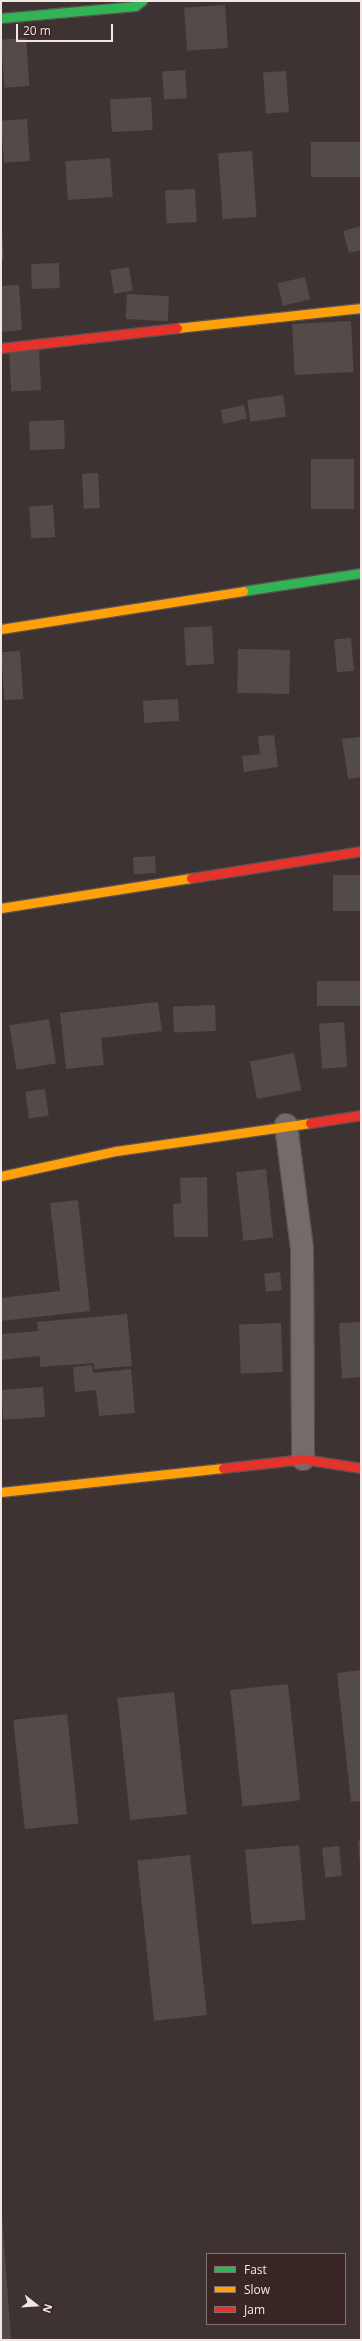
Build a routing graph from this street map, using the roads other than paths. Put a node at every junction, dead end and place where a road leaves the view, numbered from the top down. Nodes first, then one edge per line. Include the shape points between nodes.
1 (142, 1) edge
2 (1, 18) edge
3 (361, 308) edge
4 (1, 348) edge
5 (361, 573) edge
6 (1, 629) edge
7 (361, 851) edge
8 (1, 908) edge
9 (361, 1115) edge
10 (286, 1126) junction
11 (1, 1176) edge
12 (303, 1459) junction
13 (361, 1468) edge
14 (1, 1492) edge

1 - 2 street via 135,6
3 - 4 street
5 - 6 street
7 - 8 street
9 - 10 street
10 - 11 street via 116,1151
10 - 12 street via 302,1249
12 - 13 street
12 - 14 street

